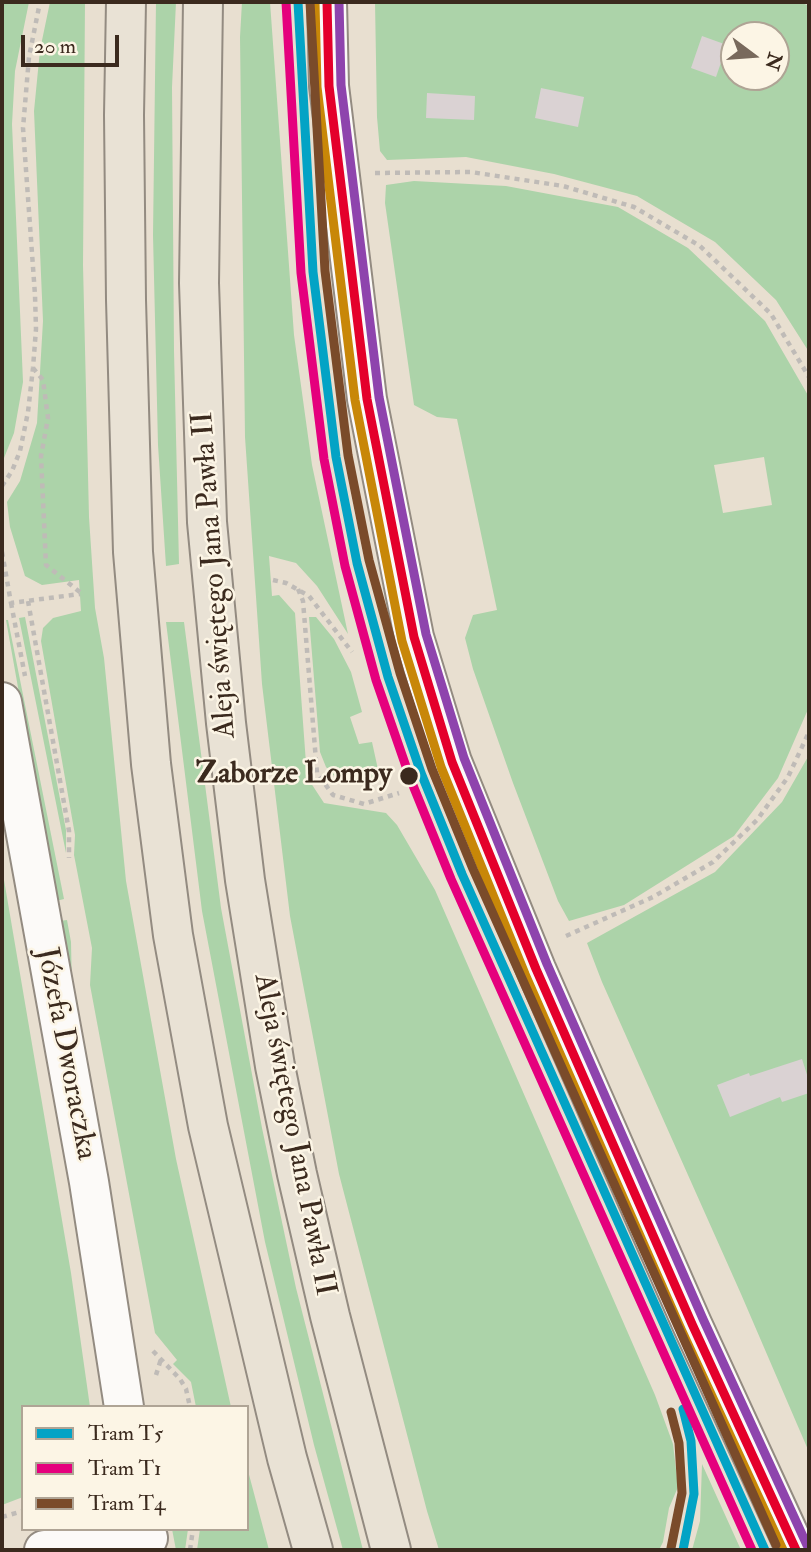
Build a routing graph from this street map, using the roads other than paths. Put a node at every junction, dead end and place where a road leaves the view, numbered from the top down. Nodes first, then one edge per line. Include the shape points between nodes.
1 (126, 2) edge
2 (203, 2) edge
3 (327, 2) edge
4 (2, 702) edge
5 (124, 1405) edge
6 (148, 1539) edge
7 (44, 1550) edge
8 (313, 1550) edge
9 (391, 1550) edge
10 (796, 1550) edge

1 - 8 main road via 133,552 153,777 173,935 208,1126
2 - 9 main road, Aleja świętego Jana Pawła II via 199,283 208,522 243,867 275,1066 298,1174
3 - 10 street via 329,86 367,400 412,625 429,687 452,762 536,969
4 - 5 street, Józefa Dworaczka via 89,1182
6 - 7 street

